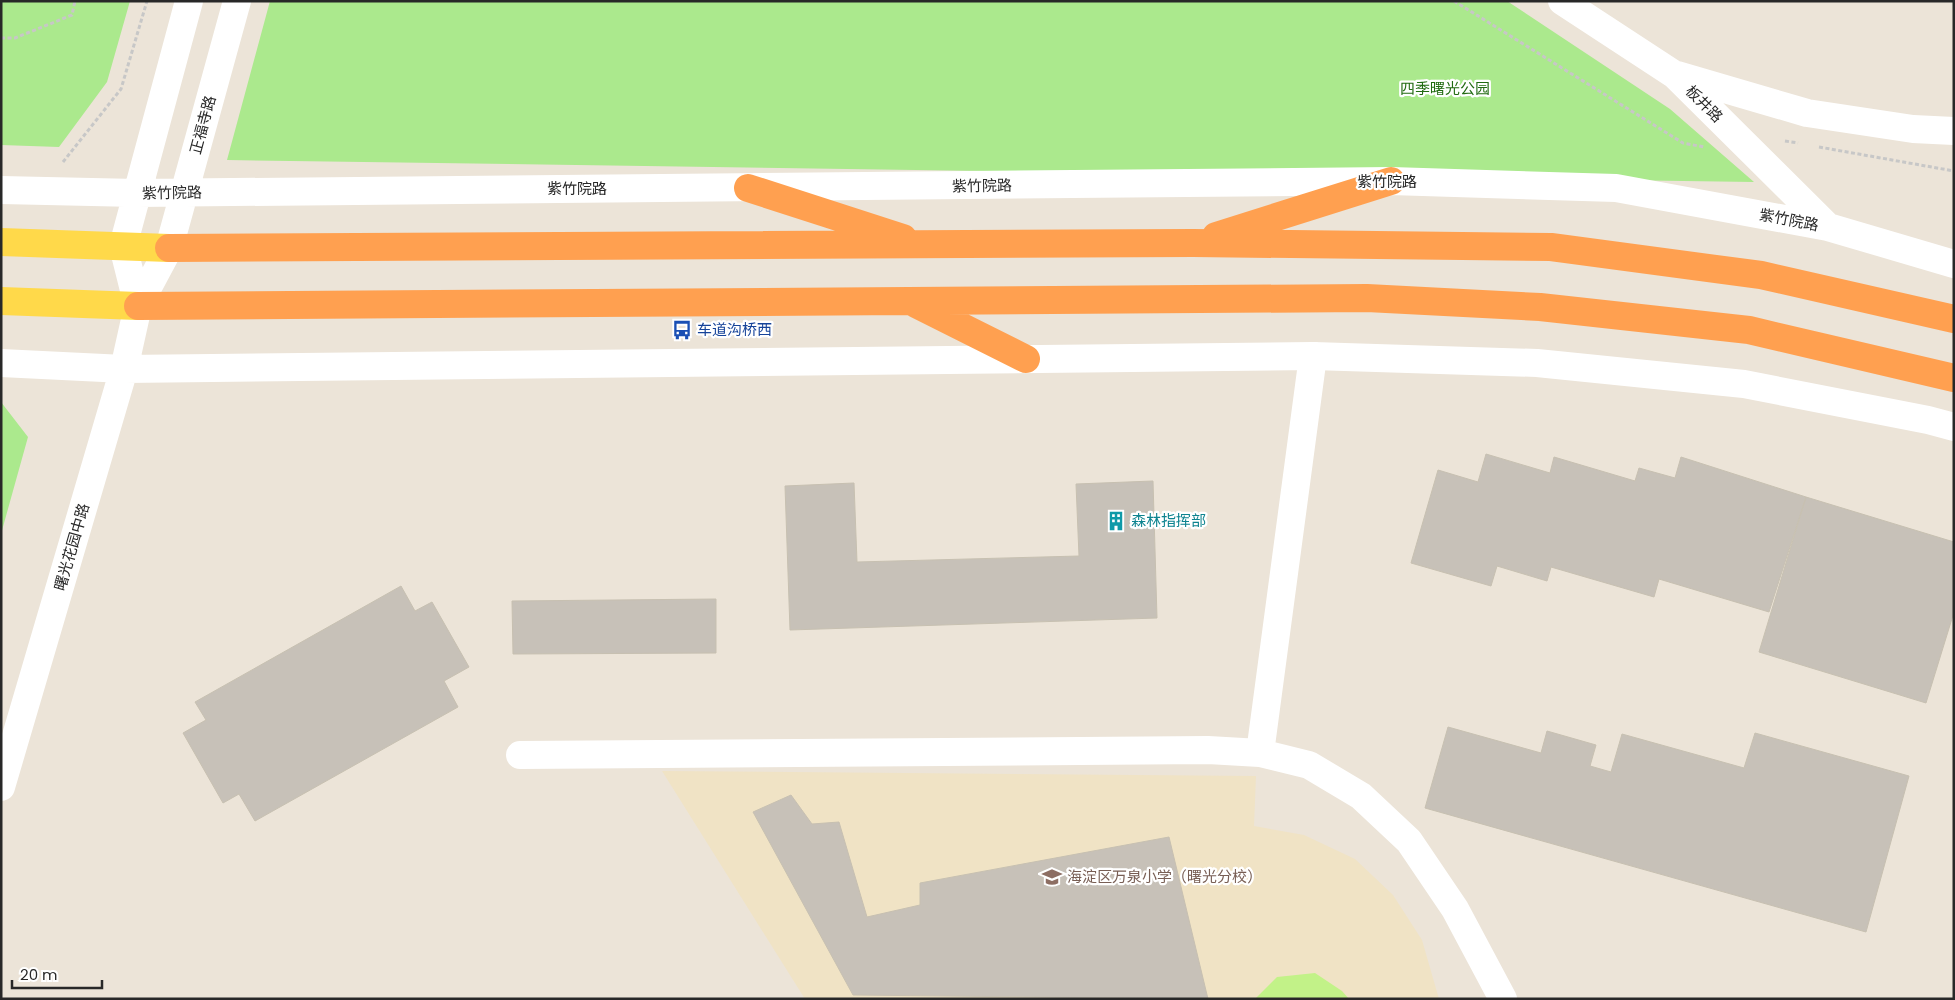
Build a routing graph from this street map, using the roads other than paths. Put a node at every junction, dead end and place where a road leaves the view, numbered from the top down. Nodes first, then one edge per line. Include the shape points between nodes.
1 (189, 1) edge
2 (237, 1) edge
3 (1562, 1) edge
4 (1675, 75) junction
5 (1954, 131) edge
6 (1391, 181) junction
7 (748, 188) junction
8 (1, 190) edge
9 (184, 192) junction
10 (137, 193) junction
11 (1828, 227) junction
12 (1, 242) edge
13 (1193, 243) junction
14 (926, 245) junction
15 (123, 246) junction
16 (169, 248) junction
17 (1954, 264) edge
18 (1, 301) edge
19 (910, 301) junction
20 (138, 306) junction
21 (1954, 319) edge
22 (1313, 356) junction
23 (1026, 359) junction
24 (1, 363) edge
25 (124, 369) junction
26 (1954, 378) edge
27 (1954, 427) edge
28 (1260, 753) junction
29 (520, 755) dead end
30 (1, 788) edge
31 (1503, 999) edge

1 - 10 street
2 - 9 street, 正福寺路
3 - 4 street, 板井路
4 - 5 street via 1807,113 1913,129
4 - 11 street, 板井路
6 - 7 street, 紫竹院路
6 - 11 street, 紫竹院路 via 1616,188
6 - 13 highway
7 - 9 street, 紫竹院路
7 - 14 highway
8 - 10 street, 紫竹院路
9 - 10 street, 紫竹院路
9 - 16 street, 正福寺路
10 - 15 street
11 - 17 street, 紫竹院路
12 - 15 main road
13 - 14 highway
13 - 21 highway via 1551,247 1761,275
14 - 16 highway
15 - 16 main road
15 - 20 street
16 - 20 street, 正福寺路
18 - 20 main road
19 - 20 highway
19 - 23 highway
19 - 26 highway via 1367,298 1540,307 1749,330
20 - 25 street, 曙光花园中路
22 - 23 street
22 - 27 street via 1537,363 1744,384
22 - 28 street
23 - 25 street
24 - 25 street
25 - 30 street, 曙光花园中路
28 - 29 street via 1208,750
28 - 31 street via 1309,765 1361,796 1409,841 1455,909

